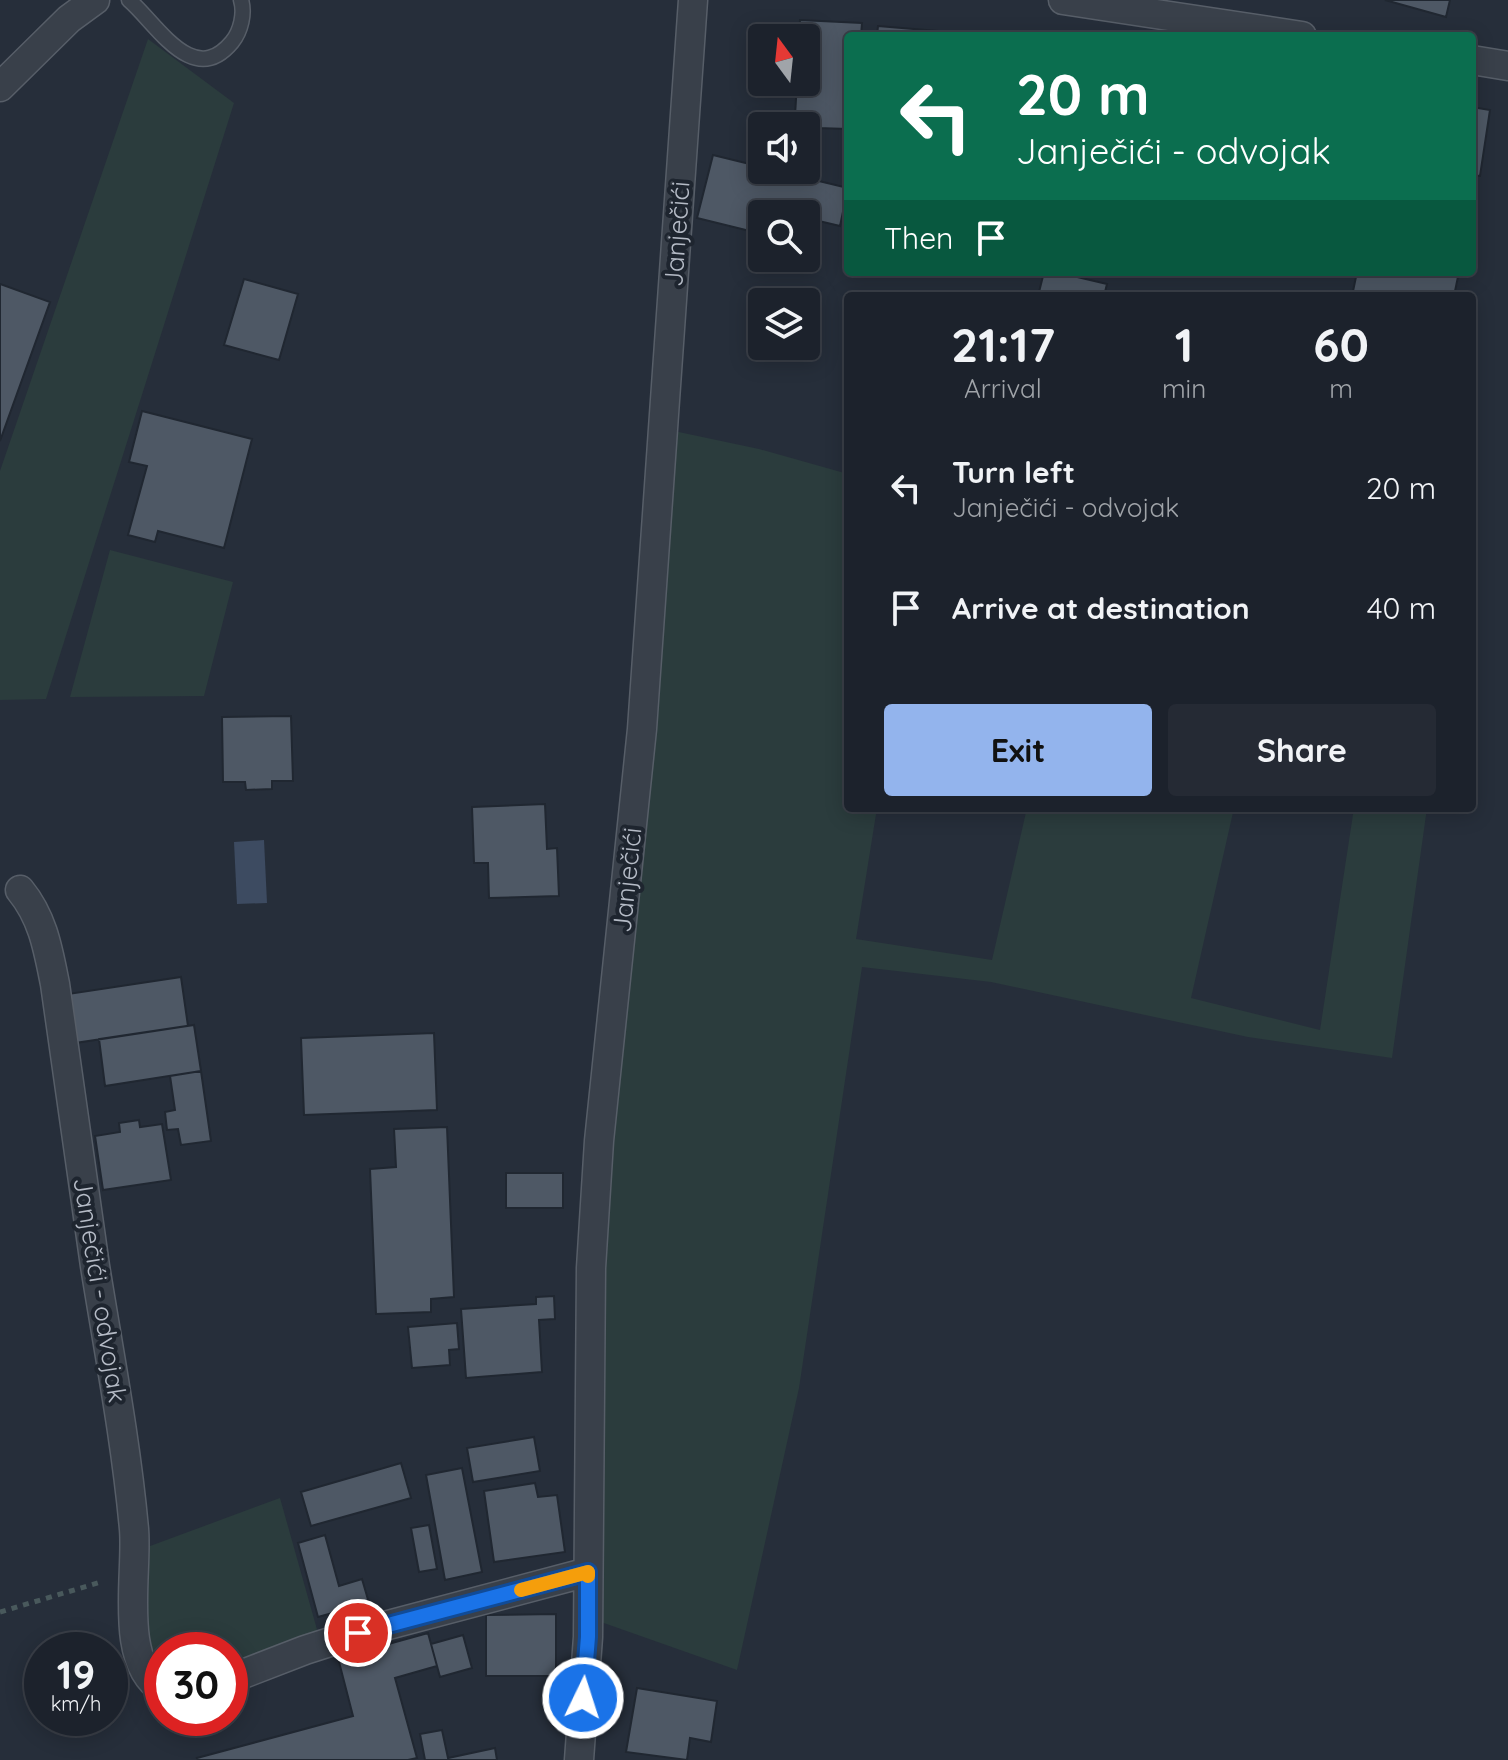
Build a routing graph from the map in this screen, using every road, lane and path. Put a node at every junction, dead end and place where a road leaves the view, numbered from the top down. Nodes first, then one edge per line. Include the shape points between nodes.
1 (95, 0) edge
2 (129, 0) edge
3 (241, 0) edge
4 (693, 0) edge
5 (1063, 0) edge
6 (1275, 32) edge
7 (1476, 61) edge
8 (1508, 66) edge
9 (0, 87) edge
10 (20, 890) dead end
11 (588, 1572) junction
12 (133, 1573) junction
13 (0, 1612) edge
14 (144, 1670) edge
15 (248, 1672) edge
16 (579, 1760) edge

1 - 9 street
2 - 3 lane via 181,53 194,59 218,54 237,36
4 - 11 street, Janječići via 642,729 598,1157 591,1276
5 - 6 street
7 - 8 street
10 - 12 street, Janječići - odvojak via 45,934 55,984 125,1452
11 - 15 street via 358,1633
11 - 16 street, Janječići
12 - 13 path
12 - 14 street, Janječići - odvojak via 135,1637

